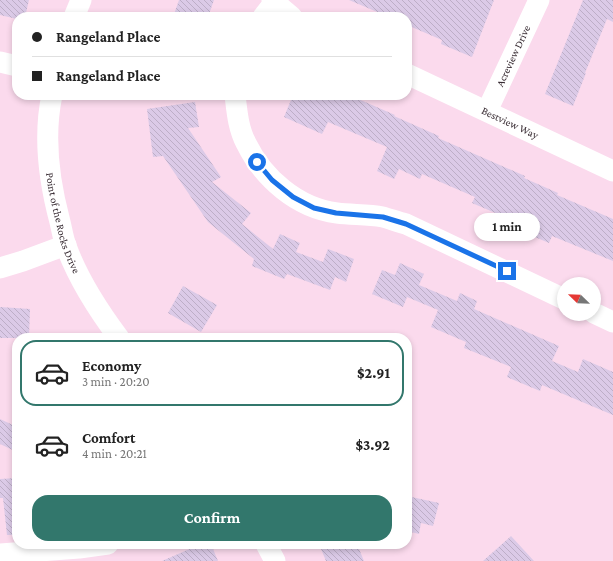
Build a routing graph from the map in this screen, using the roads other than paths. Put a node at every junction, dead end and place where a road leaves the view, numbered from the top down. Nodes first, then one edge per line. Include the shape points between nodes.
1 (81, 0) edge
2 (539, 0) edge
3 (271, 5) edge
4 (76, 12) edge
5 (283, 12) edge
6 (0, 62) edge
7 (12, 65) edge
8 (412, 76) edge
9 (51, 100) edge
10 (236, 100) edge
11 (487, 111) junction
12 (613, 171) edge
13 (66, 245) junction
14 (0, 268) edge
15 (557, 296) edge
16 (601, 316) edge
17 (613, 322) edge
18 (115, 333) edge
19 (66, 549) edge
20 (269, 549) edge
21 (0, 554) edge
22 (275, 561) edge

1 - 4 street
2 - 11 street, Acreview Drive
3 - 5 street
6 - 7 street
8 - 11 street, Bestview Way
9 - 13 street, Point of the Rocks Drive via 48,128 51,182
10 - 15 street via 245,142 272,180 293,197 314,208 336,213 383,217 406,224
11 - 12 street, Bestview Way
13 - 14 street
13 - 18 street, Point of the Rocks Drive via 95,304
16 - 17 street
19 - 21 street
20 - 22 street

